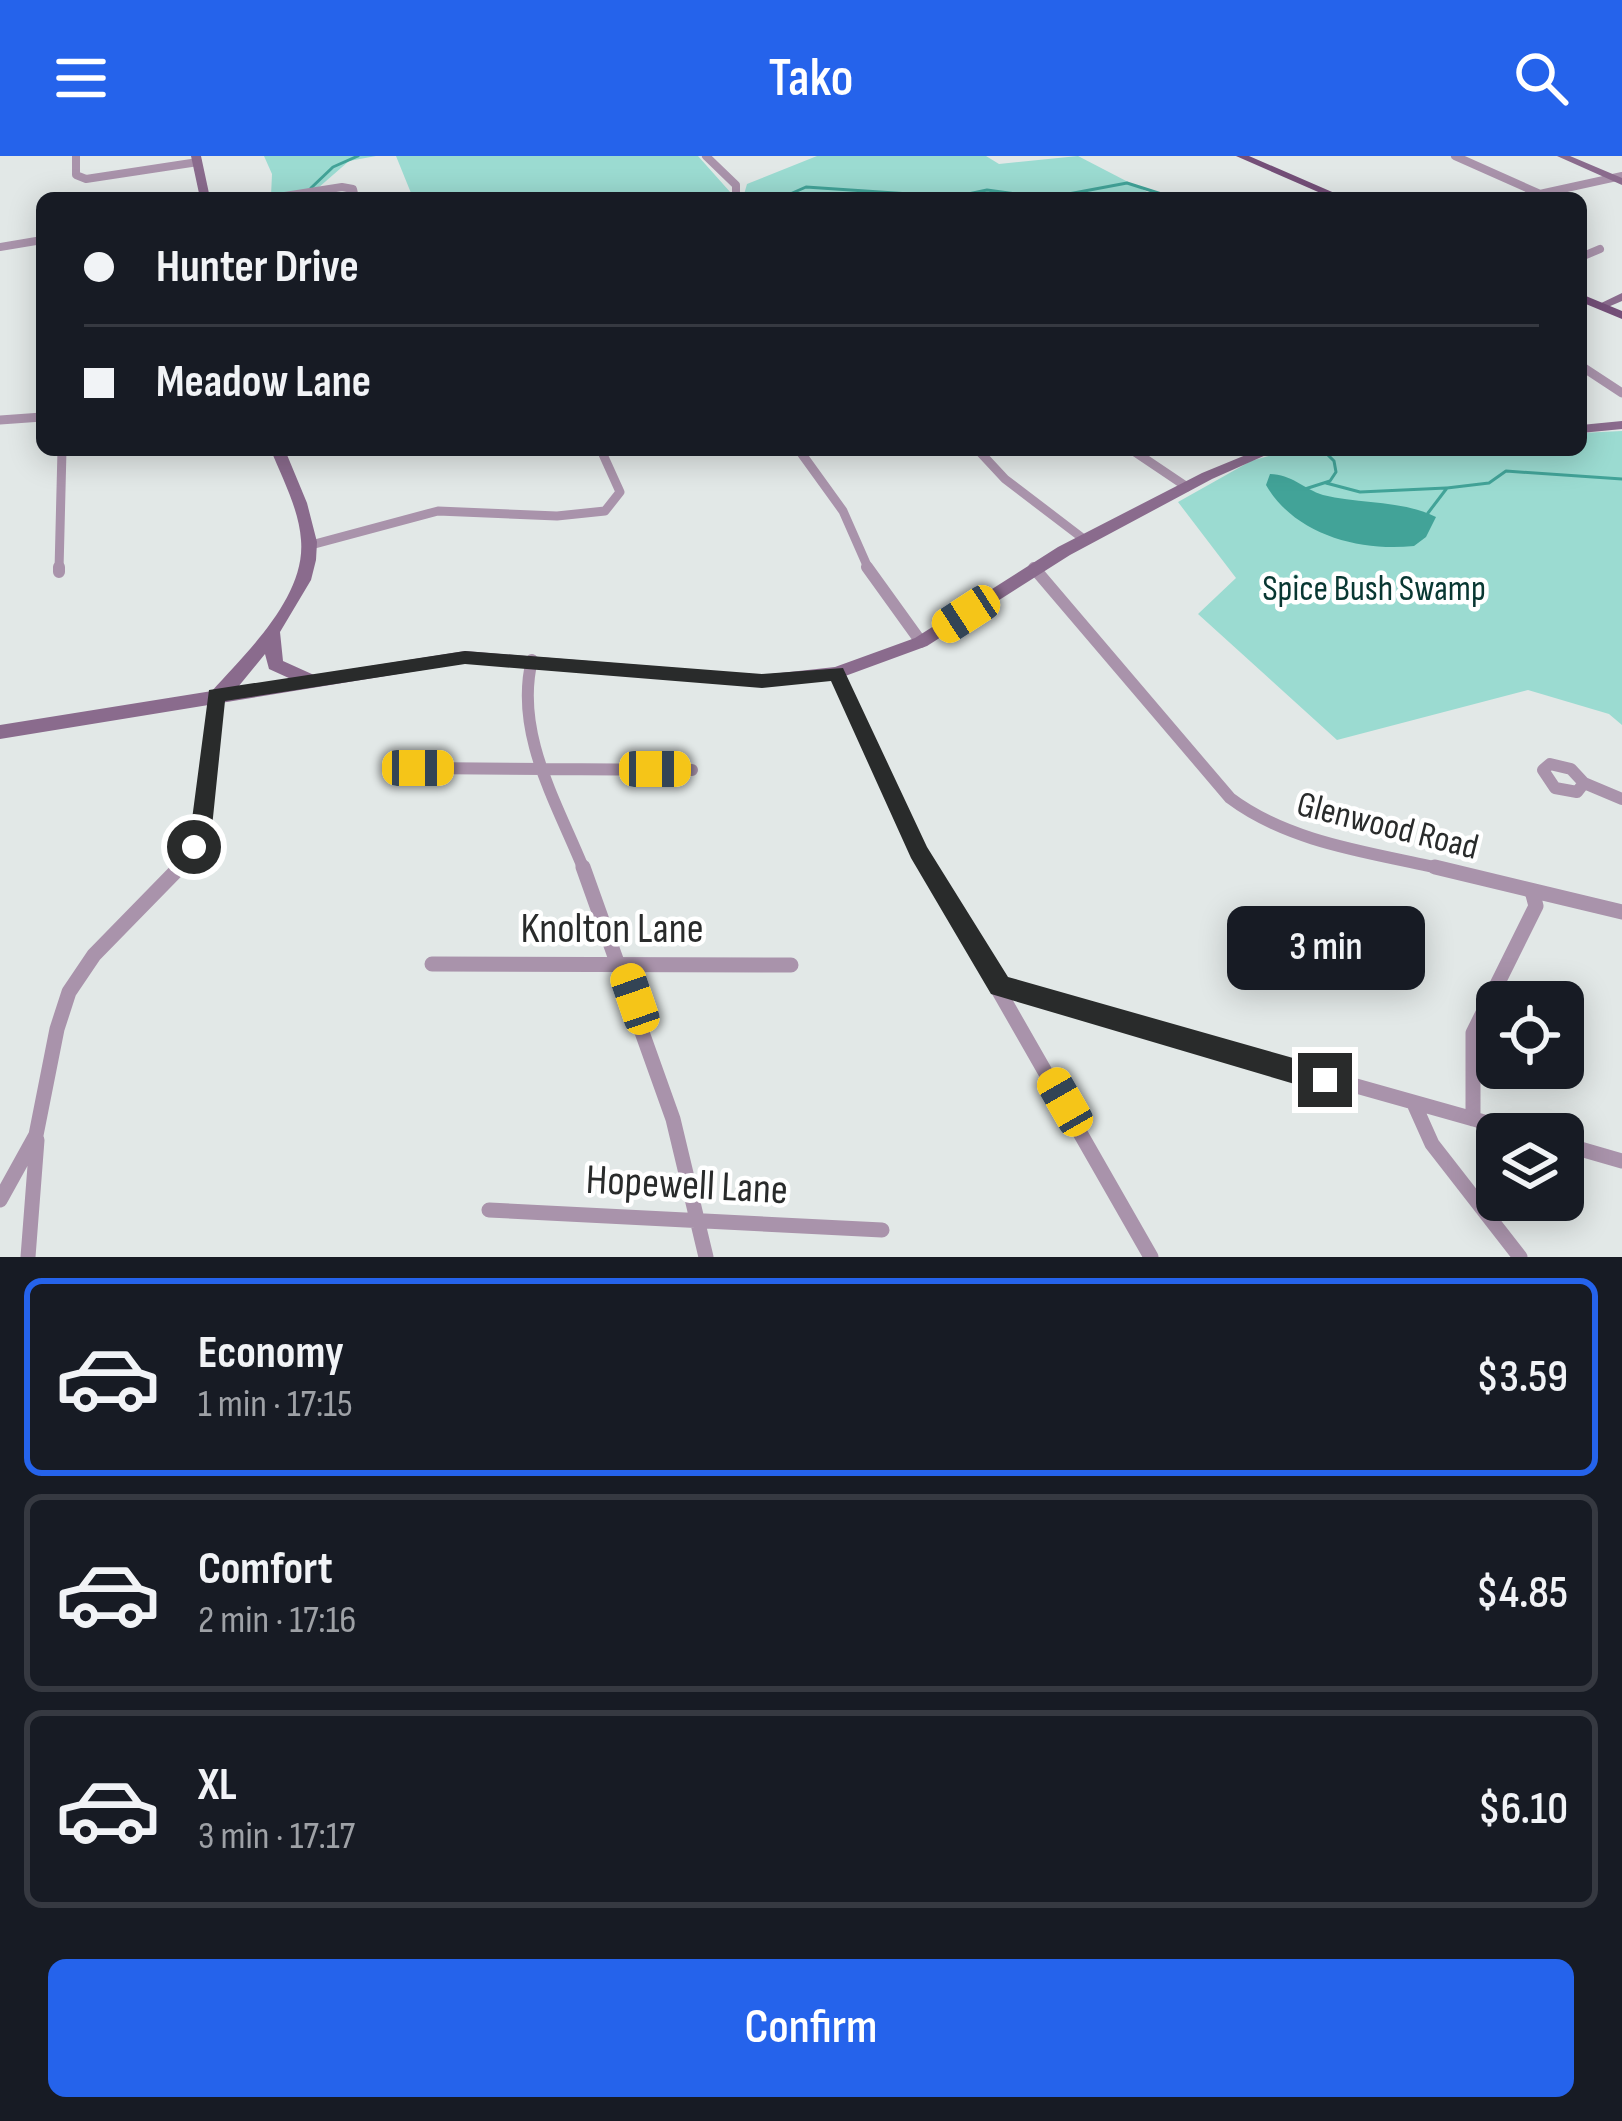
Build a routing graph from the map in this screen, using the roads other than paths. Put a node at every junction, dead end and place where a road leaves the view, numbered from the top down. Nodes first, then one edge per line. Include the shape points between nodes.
1 (76, 156) edge
2 (706, 156) edge
3 (1241, 156) edge
4 (1455, 156) edge
5 (1562, 156) edge
6 (197, 159) edge
7 (1619, 179) edge
8 (204, 192) edge
9 (318, 192) edge
10 (351, 192) edge
11 (736, 192) edge
12 (1327, 192) edge
13 (1536, 192) edge
14 (1551, 192) edge
15 (36, 241) edge
16 (0, 247) edge
17 (1600, 249) dead end
18 (1587, 254) edge
19 (1622, 297) edge
20 (1587, 301) edge
21 (1600, 306) junction
22 (1622, 315) edge
23 (1587, 370) edge
24 (1622, 392) edge
25 (36, 417) edge
26 (0, 420) edge
27 (1622, 425) edge
28 (1587, 428) edge
29 (62, 456) edge
30 (280, 456) edge
31 (604, 456) edge
32 (803, 456) edge
33 (984, 456) edge
34 (1141, 456) edge
35 (1257, 456) edge
36 (1187, 487) junction
37 (1084, 540) junction
38 (310, 544) junction
39 (1034, 568) junction
40 (59, 572) dead end
41 (272, 632) junction
42 (921, 643) junction
43 (532, 660) junction
44 (837, 673) junction
45 (312, 679) junction
46 (215, 695) junction
47 (0, 732) edge
48 (418, 768) dead end
49 (543, 768) junction
50 (692, 770) dead end
51 (1584, 783) dead end
52 (1622, 799) edge
53 (1532, 891) junction
54 (1622, 912) edge
55 (622, 962) junction
56 (432, 964) dead end
57 (791, 965) dead end
58 (1000, 986) junction
59 (1415, 1106) junction
60 (1473, 1119) junction
61 (1476, 1120) edge
62 (38, 1132) junction
63 (1584, 1150) edge
64 (1622, 1161) edge
65 (0, 1199) edge
66 (489, 1210) dead end
67 (699, 1218) junction
68 (882, 1230) dead end
69 (28, 1257) edge
70 (706, 1257) edge
71 (1151, 1257) edge
72 (1520, 1257) edge

1 - 6 street via 83,179
2 - 11 street
3 - 12 main road
4 - 13 street
5 - 7 main road
6 - 8 main road
7 - 14 street
9 - 10 street
15 - 16 street
17 - 18 street
19 - 21 main road
20 - 21 main road
21 - 22 main road
23 - 24 street
25 - 26 street
27 - 28 main road
29 - 40 street
30 - 38 main road
31 - 38 street via 620,492 605,511 438,511
32 - 42 street via 843,511 873,580
33 - 37 street
34 - 36 street
35 - 36 main road
36 - 37 main road
37 - 39 main road
38 - 41 main road via 304,585
39 - 42 main road
39 - 53 street, Glenwood Road via 1217,784 1254,816 1304,836
41 - 45 main road via 275,665
41 - 46 main road via 234,683
42 - 44 main road
43 - 44 main road via 762,681
43 - 45 main road via 439,659
43 - 49 street via 523,708
44 - 58 street via 919,852
45 - 46 main road
46 - 47 main road
46 - 62 street via 194,847 169,885 94,954 69,991
48 - 49 street
49 - 50 street
49 - 55 street
51 - 52 street
53 - 54 street, Glenwood Road
53 - 60 street via 1536,907 1473,1033
55 - 56 street, Knolton Lane
55 - 57 street, Knolton Lane
55 - 67 street via 678,1127
58 - 59 street
58 - 71 street
59 - 60 street
59 - 72 street via 1432,1144
60 - 61 street
62 - 65 street
62 - 69 street
63 - 64 street
66 - 67 street, Hopewell Lane
67 - 68 street, Hopewell Lane
67 - 70 street

